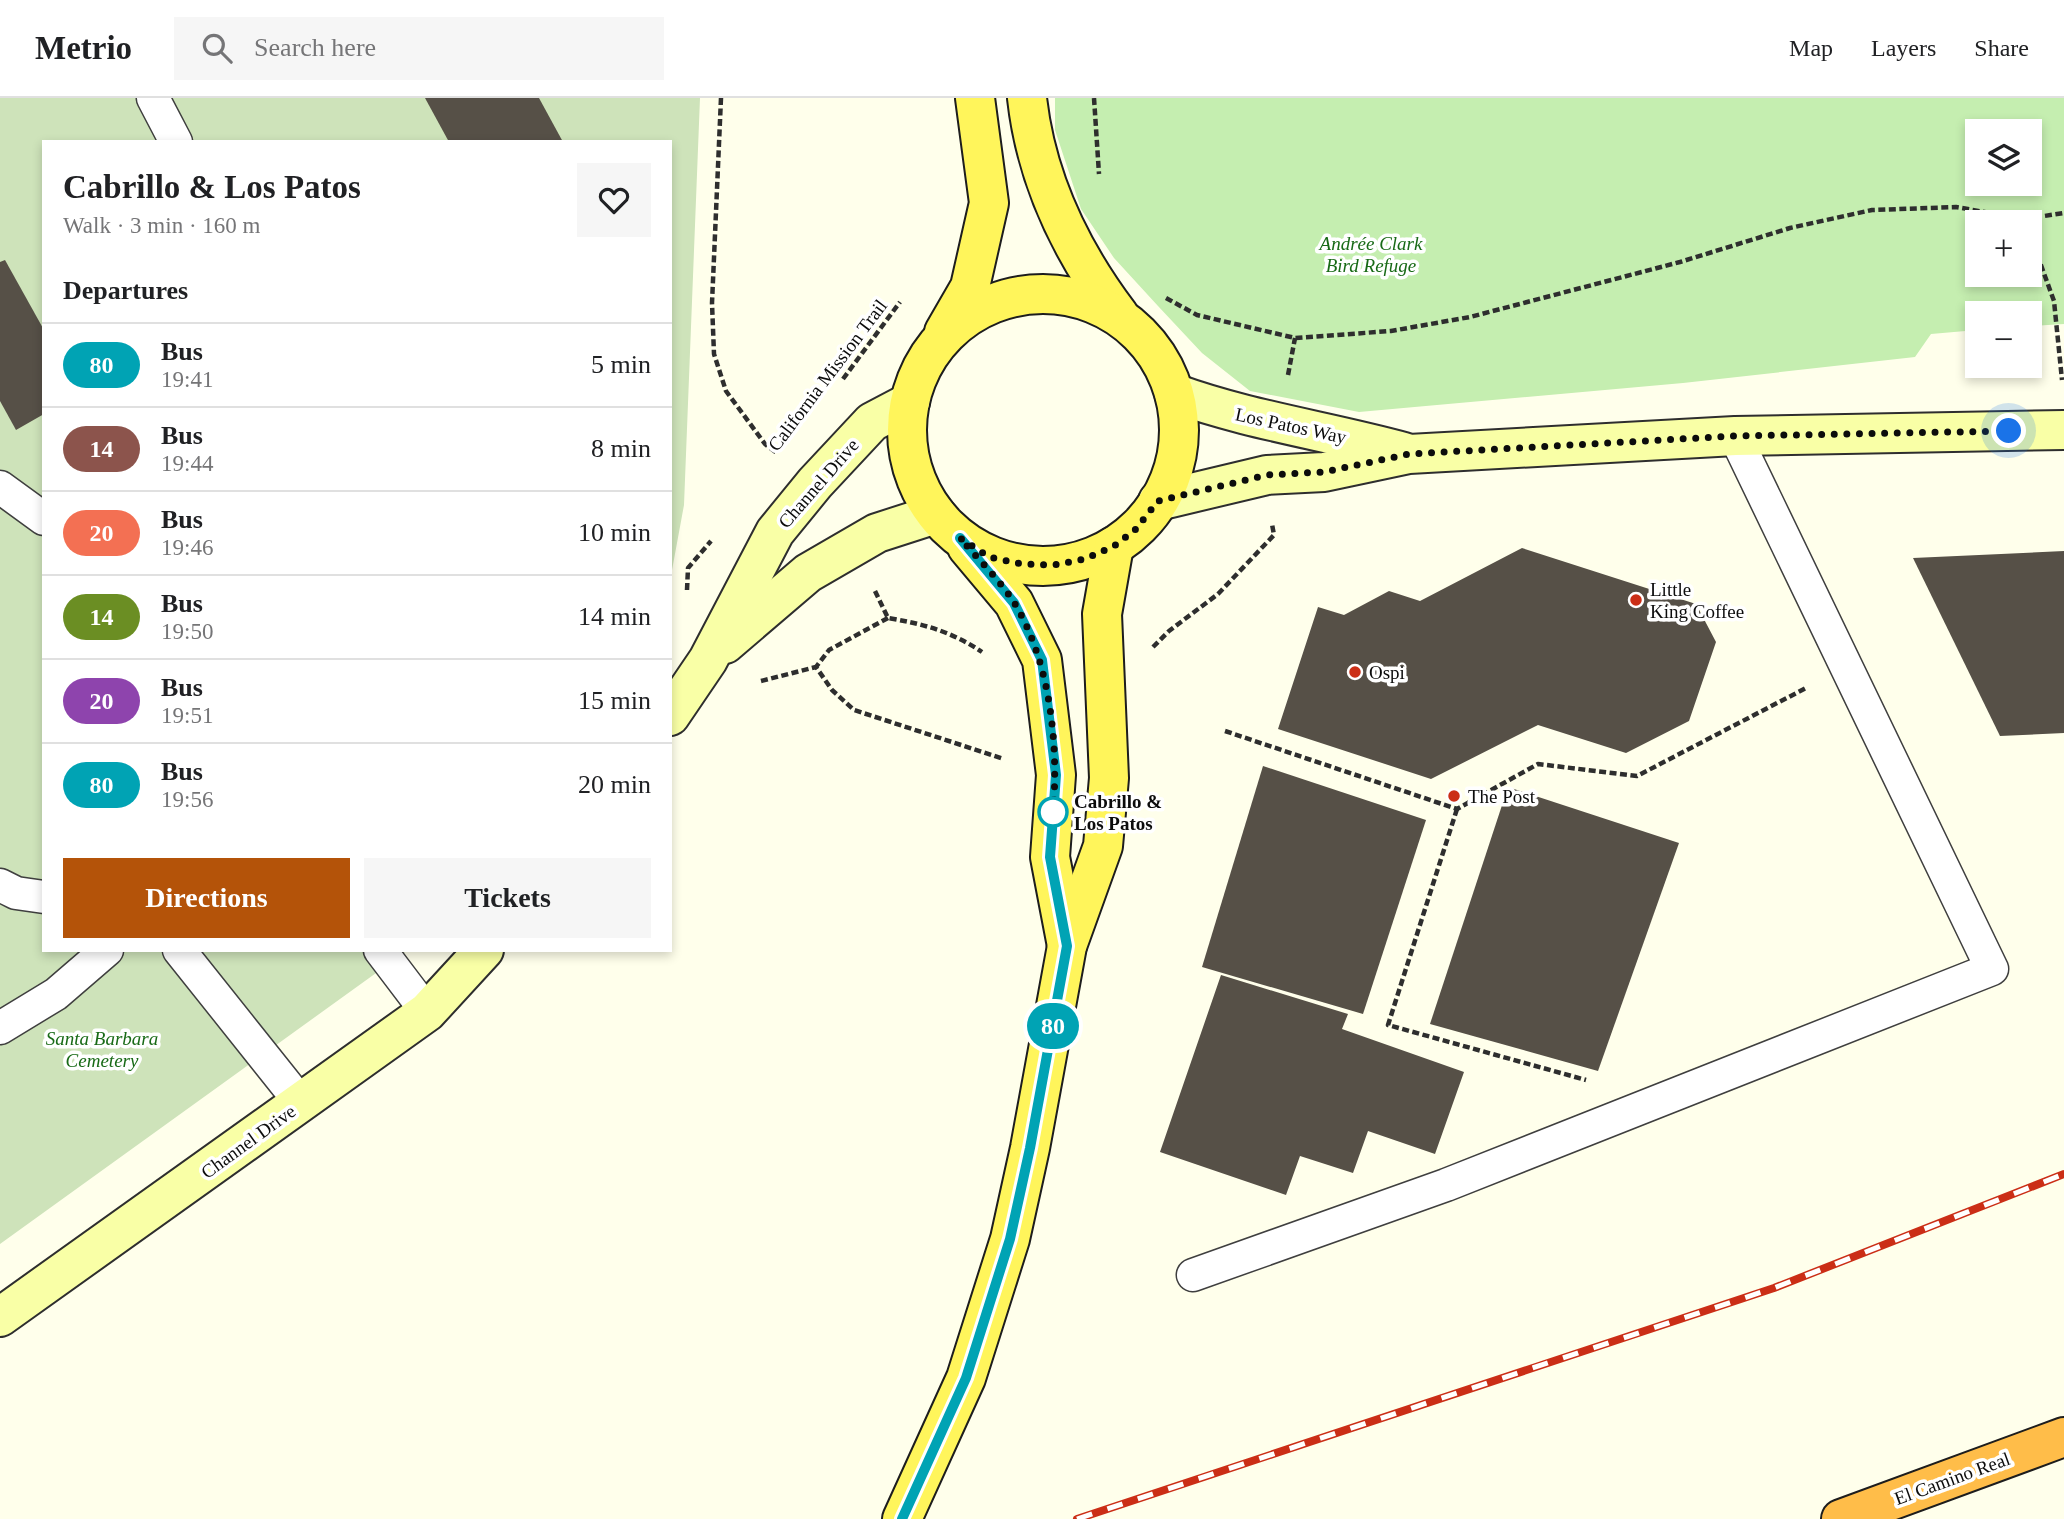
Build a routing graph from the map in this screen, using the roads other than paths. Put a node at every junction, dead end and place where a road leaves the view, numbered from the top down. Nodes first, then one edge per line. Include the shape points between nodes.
1 (153, 98) edge
2 (975, 98) edge
3 (1027, 98) edge
4 (175, 140) edge
5 (1119, 315) junction
6 (936, 346) junction
7 (1174, 393) junction
8 (910, 402) junction
9 (2064, 430) edge
10 (1735, 436) junction
11 (1409, 454) junction
12 (0, 487) edge
13 (1158, 501) junction
14 (42, 518) edge
15 (948, 526) junction
16 (1114, 546) junction
17 (708, 660) junction
18 (672, 713) edge
19 (0, 885) edge
20 (42, 897) edge
21 (1067, 946) junction
22 (105, 952) edge
23 (181, 952) edge
24 (381, 952) edge
25 (482, 952) edge
26 (426, 1012) junction
27 (0, 1028) edge
28 (300, 1103) junction
29 (1193, 1275) dead end
30 (0, 1317) edge
31 (2064, 1437) edge
32 (902, 1519) edge
33 (1841, 1519) edge

1 - 4 lane
2 - 6 main road via 989,203 970,287
3 - 5 main road via 1030,129 1049,195 1080,261
5 - 6 main road via 1082,299 1042,294 1002,300 966,318
5 - 7 main road via 1145,339 1165,368
6 - 8 main road via 919,371
7 - 11 street, Los Patos Way via 1224,411
7 - 13 main road via 1179,440 1171,477
8 - 15 main road via 908,441 916,479
8 - 17 street, Channel Drive via 872,422 775,532
9 - 10 street, Los Patos Way
10 - 11 street, Los Patos Way
10 - 29 lane via 1992,969 1446,1185
11 - 13 street, Los Patos Way via 1324,472 1267,475
12 - 14 lane
13 - 16 main road via 1135,530
15 - 16 main road via 989,557 1022,564 1054,565 1085,559
15 - 17 street, Channel Drive via 877,533 808,573
15 - 21 main road via 1014,603 1042,660 1056,775 1050,857
16 - 21 main road via 1102,614 1109,778 1103,846
17 - 18 street, Channel Drive
19 - 20 lane
21 - 32 main road via 1010,1239 966,1378
22 - 27 lane via 56,994
23 - 28 lane
24 - 26 lane
25 - 26 street, Channel Drive
26 - 28 street, Channel Drive
28 - 30 street, Channel Drive
31 - 33 highway, El Camino Real

